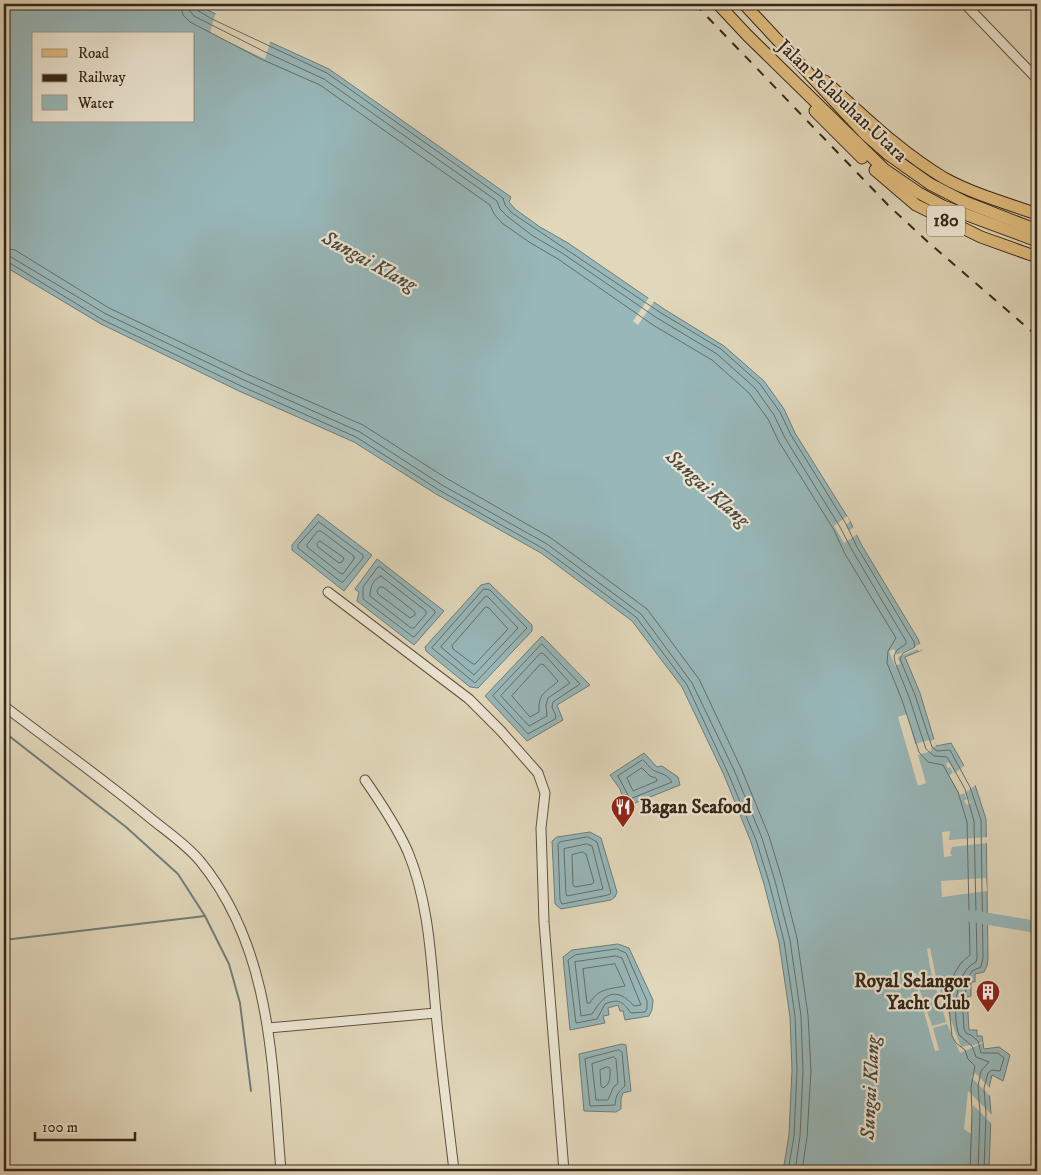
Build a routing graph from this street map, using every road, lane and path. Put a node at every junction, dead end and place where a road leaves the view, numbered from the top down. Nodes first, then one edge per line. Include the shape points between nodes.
1 (718, 4) edge
2 (744, 4) edge
3 (965, 4) edge
4 (779, 40) junction
5 (761, 49) junction
6 (1037, 80) edge
7 (1037, 214) edge
8 (1035, 229) edge
9 (1037, 241) edge
10 (1037, 257) edge
11 (328, 592) dead end
12 (4, 706) edge
13 (365, 780) dead end
14 (436, 1013) junction
15 (268, 1028) junction
16 (281, 1171) edge
17 (454, 1171) edge
18 (564, 1171) edge

1 - 5 main road, Jalan Pelabuhan Utara
2 - 4 main road, Jalan Pelabuhan Utara
3 - 6 street
4 - 7 main road, 180 via 896,144 944,177
4 - 8 main road, Jalan Pelabuhan Utara via 865,134 896,160 930,184 965,202
5 - 9 main road, Jalan Pelabuhan Utara via 884,169 943,206
5 - 10 main road, 180 via 832,130 916,205 981,237
11 - 18 street via 469,699 542,781 545,793 541,828 544,922
12 - 15 street via 125,797 199,860 227,900 248,944
13 - 14 street via 390,819 416,877 432,957
14 - 15 street
14 - 17 street
15 - 16 street

